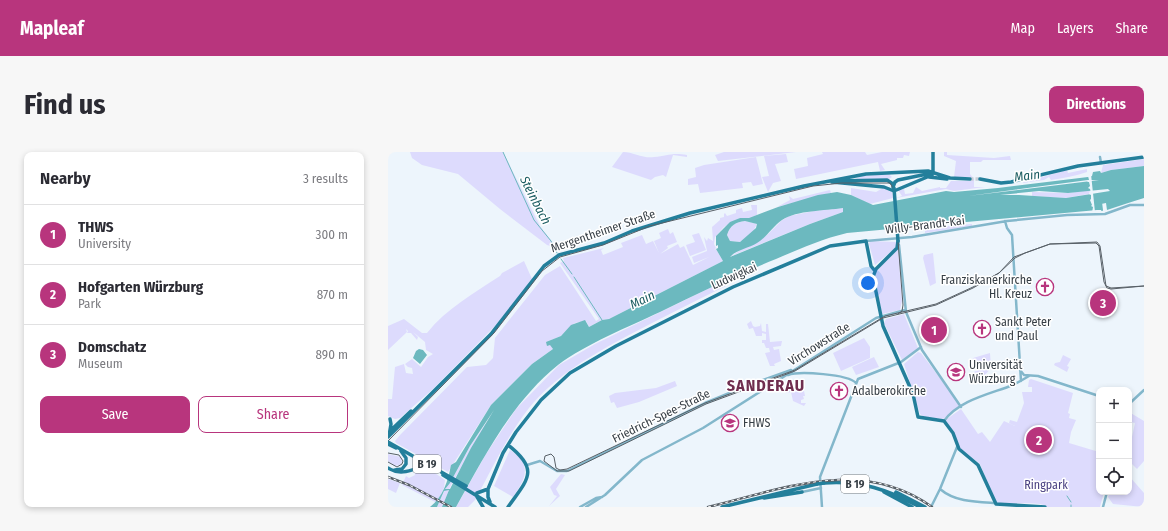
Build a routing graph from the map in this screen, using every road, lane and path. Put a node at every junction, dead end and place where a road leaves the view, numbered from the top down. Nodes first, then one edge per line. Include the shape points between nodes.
1 (933, 152) edge
2 (1100, 156) dead end
3 (1144, 157) edge
4 (1101, 163) junction
5 (931, 175) junction
6 (855, 176) junction
7 (948, 178) junction
8 (970, 179) tunnel mouth
9 (980, 179) tunnel mouth
10 (844, 181) junction
11 (855, 181) junction
12 (894, 186) junction
13 (1144, 205) edge
14 (1005, 221) junction
15 (866, 241) junction
16 (898, 246) junction
17 (875, 271) junction
18 (905, 310) junction
19 (881, 316) junction
20 (921, 347) junction
21 (901, 362) junction
22 (800, 366) junction
23 (793, 369) junction
24 (1020, 370) junction
25 (801, 373) junction
26 (785, 376) junction
27 (1024, 377) junction
28 (1021, 381) junction
29 (857, 382) junction
30 (1144, 390) edge
31 (1096, 395) edge
32 (1132, 400) edge
33 (421, 403) junction
34 (961, 407) junction
35 (389, 419) edge
36 (402, 419) junction
37 (944, 421) junction
38 (397, 425) junction
39 (388, 433) edge
40 (388, 437) edge
41 (388, 443) edge
42 (508, 445) junction
43 (957, 447) junction
44 (401, 451) junction
45 (527, 465) junction
46 (388, 468) edge
47 (432, 469) junction
48 (401, 471) junction
49 (821, 485) junction
50 (875, 487) junction
51 (940, 489) junction
52 (488, 490) junction
53 (802, 492) joint
54 (476, 494) junction
55 (1106, 495) edge
56 (602, 497) junction
57 (764, 498) junction
58 (490, 502) junction
59 (995, 503) junction
60 (914, 506) edge
61 (483, 507) edge
62 (495, 507) edge
63 (498, 507) edge
64 (508, 507) edge
65 (580, 507) edge
66 (586, 507) edge
67 (722, 507) edge
68 (729, 507) edge
69 (822, 507) edge
70 (920, 507) edge
71 (925, 507) edge
72 (931, 507) edge
73 (1045, 507) edge
74 (1103, 507) edge

1 - 5 main road
2 - 4 street
3 - 4 main road
4 - 9 main road via 1011,182
5 - 6 main road via 879,172
5 - 7 main road
5 - 7 main road
5 - 10 main road via 892,191
5 - 12 main road via 898,180
6 - 10 main road
6 - 11 main road
7 - 8 main road
10 - 11 main road
10 - 33 main road, Mergentheimer Straße via 827,182 690,213 632,231 604,243 559,255 540,271 491,334
11 - 12 main road via 889,181
12 - 16 main road, bridge
13 - 14 street, Willy-Brandt-Kai via 1130,206 1107,214
14 - 15 street, Willy-Brandt-Kai via 933,234
14 - 24 street via 1012,235
15 - 17 main road via 871,266
15 - 42 main road, Ludwigkai via 830,246 776,268 712,297 587,362 554,386 524,419
16 - 17 main road
16 - 18 street
17 - 19 main road via 873,278
18 - 19 street, Virchowstraße
18 - 20 street
19 - 21 main road
19 - 22 street, Virchowstraße
20 - 21 street
20 - 34 street
21 - 29 street via 862,376
21 - 37 main road via 913,394 918,417
22 - 23 street, Virchowstraße
22 - 25 street via 798,369
23 - 26 street, Virchowstraße
23 - 45 street, Friedrich-Spee-Straße via 749,385 660,424 565,472 557,471 540,461
24 - 27 street
24 - 28 street
25 - 26 street
25 - 29 street
26 - 56 street, Virchowstraße via 703,428 642,460
27 - 28 street
27 - 31 street via 1038,376
28 - 34 street
29 - 49 street via 820,480
30 - 32 street
33 - 36 main road, Mergentheimer Straße
33 - 38 main road, Mergentheimer Straße
34 - 37 street
35 - 36 main road
35 - 38 main road
35 - 39 main road via 392,426
36 - 38 main road, Mergentheimer Straße
37 - 43 main road via 953,433
38 - 39 main road, Mergentheimer Straße
38 - 40 main road, Mergentheimer Straße
41 - 44 main road, B 19, bridge
41 - 54 main road, B 19, bridge
42 - 45 main road
42 - 52 main road, Ludwigkai
43 - 51 street
43 - 59 main road via 978,465
44 - 47 main road, B 19, bridge
44 - 48 main road via 406,462
45 - 64 main road via 527,480
46 - 48 main road
47 - 48 main road
47 - 54 main road, B 19, bridge
49 - 50 main road, B 19 via 854,482
49 - 53 street
49 - 57 main road, B 19
49 - 60 main road, B 19 via 854,484 884,492
49 - 67 main road, B 19
49 - 69 street
50 - 60 main road, B 19
50 - 71 main road via 901,494
51 - 59 street via 957,499
51 - 72 street
52 - 54 main road
52 - 58 main road
53 - 57 main road
54 - 58 main road, B 19
54 - 61 main road
54 - 62 main road, B 19
55 - 74 street
56 - 65 street
56 - 66 street
57 - 68 main road, B 19
58 - 63 main road, B 19
59 - 73 main road
60 - 70 main road, B 19

